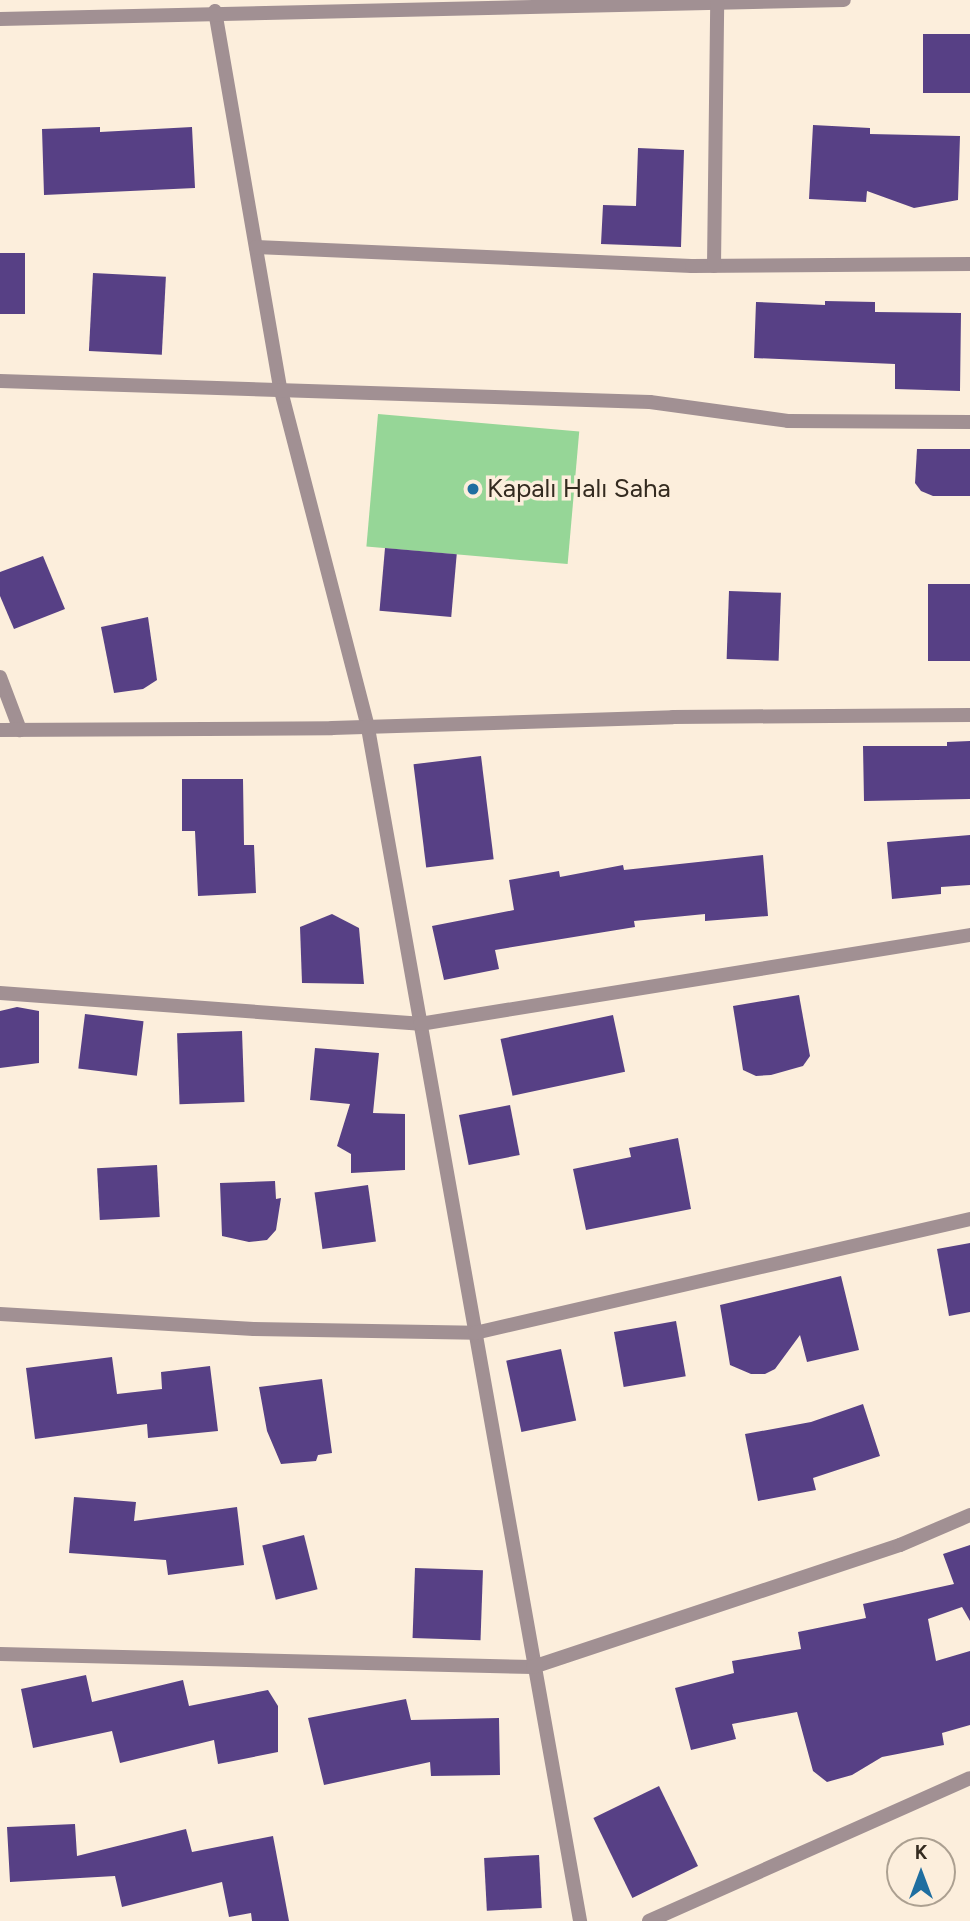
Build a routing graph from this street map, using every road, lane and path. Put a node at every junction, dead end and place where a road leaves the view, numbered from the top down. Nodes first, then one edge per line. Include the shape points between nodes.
1 (844, 0) edge
2 (717, 2) junction
3 (215, 11) junction
4 (0, 19) edge
5 (256, 247) junction
6 (970, 264) edge
7 (714, 266) junction
8 (0, 381) edge
9 (280, 387) junction
10 (970, 422) edge
11 (0, 677) edge
12 (970, 715) edge
13 (368, 727) junction
14 (0, 730) edge
15 (20, 730) junction
16 (970, 935) edge
17 (0, 993) edge
18 (420, 1024) junction
19 (970, 1219) edge
20 (0, 1314) edge
21 (475, 1333) junction
22 (970, 1515) edge
23 (0, 1654) edge
24 (533, 1667) junction
25 (970, 1778) edge
26 (580, 1921) edge
27 (649, 1921) edge

1 - 2 street
2 - 3 street
2 - 7 street
3 - 4 street
3 - 5 street
5 - 7 street
5 - 9 street
6 - 7 street
8 - 9 street
9 - 10 street via 650,402 788,421
9 - 13 street
11 - 15 street
12 - 13 street via 673,717
13 - 15 street
13 - 18 street
14 - 15 street
16 - 18 street
17 - 18 street
18 - 21 street
19 - 21 street
20 - 21 street via 254,1329
21 - 24 street
22 - 24 street via 900,1545
23 - 24 street
24 - 26 street
25 - 27 street

